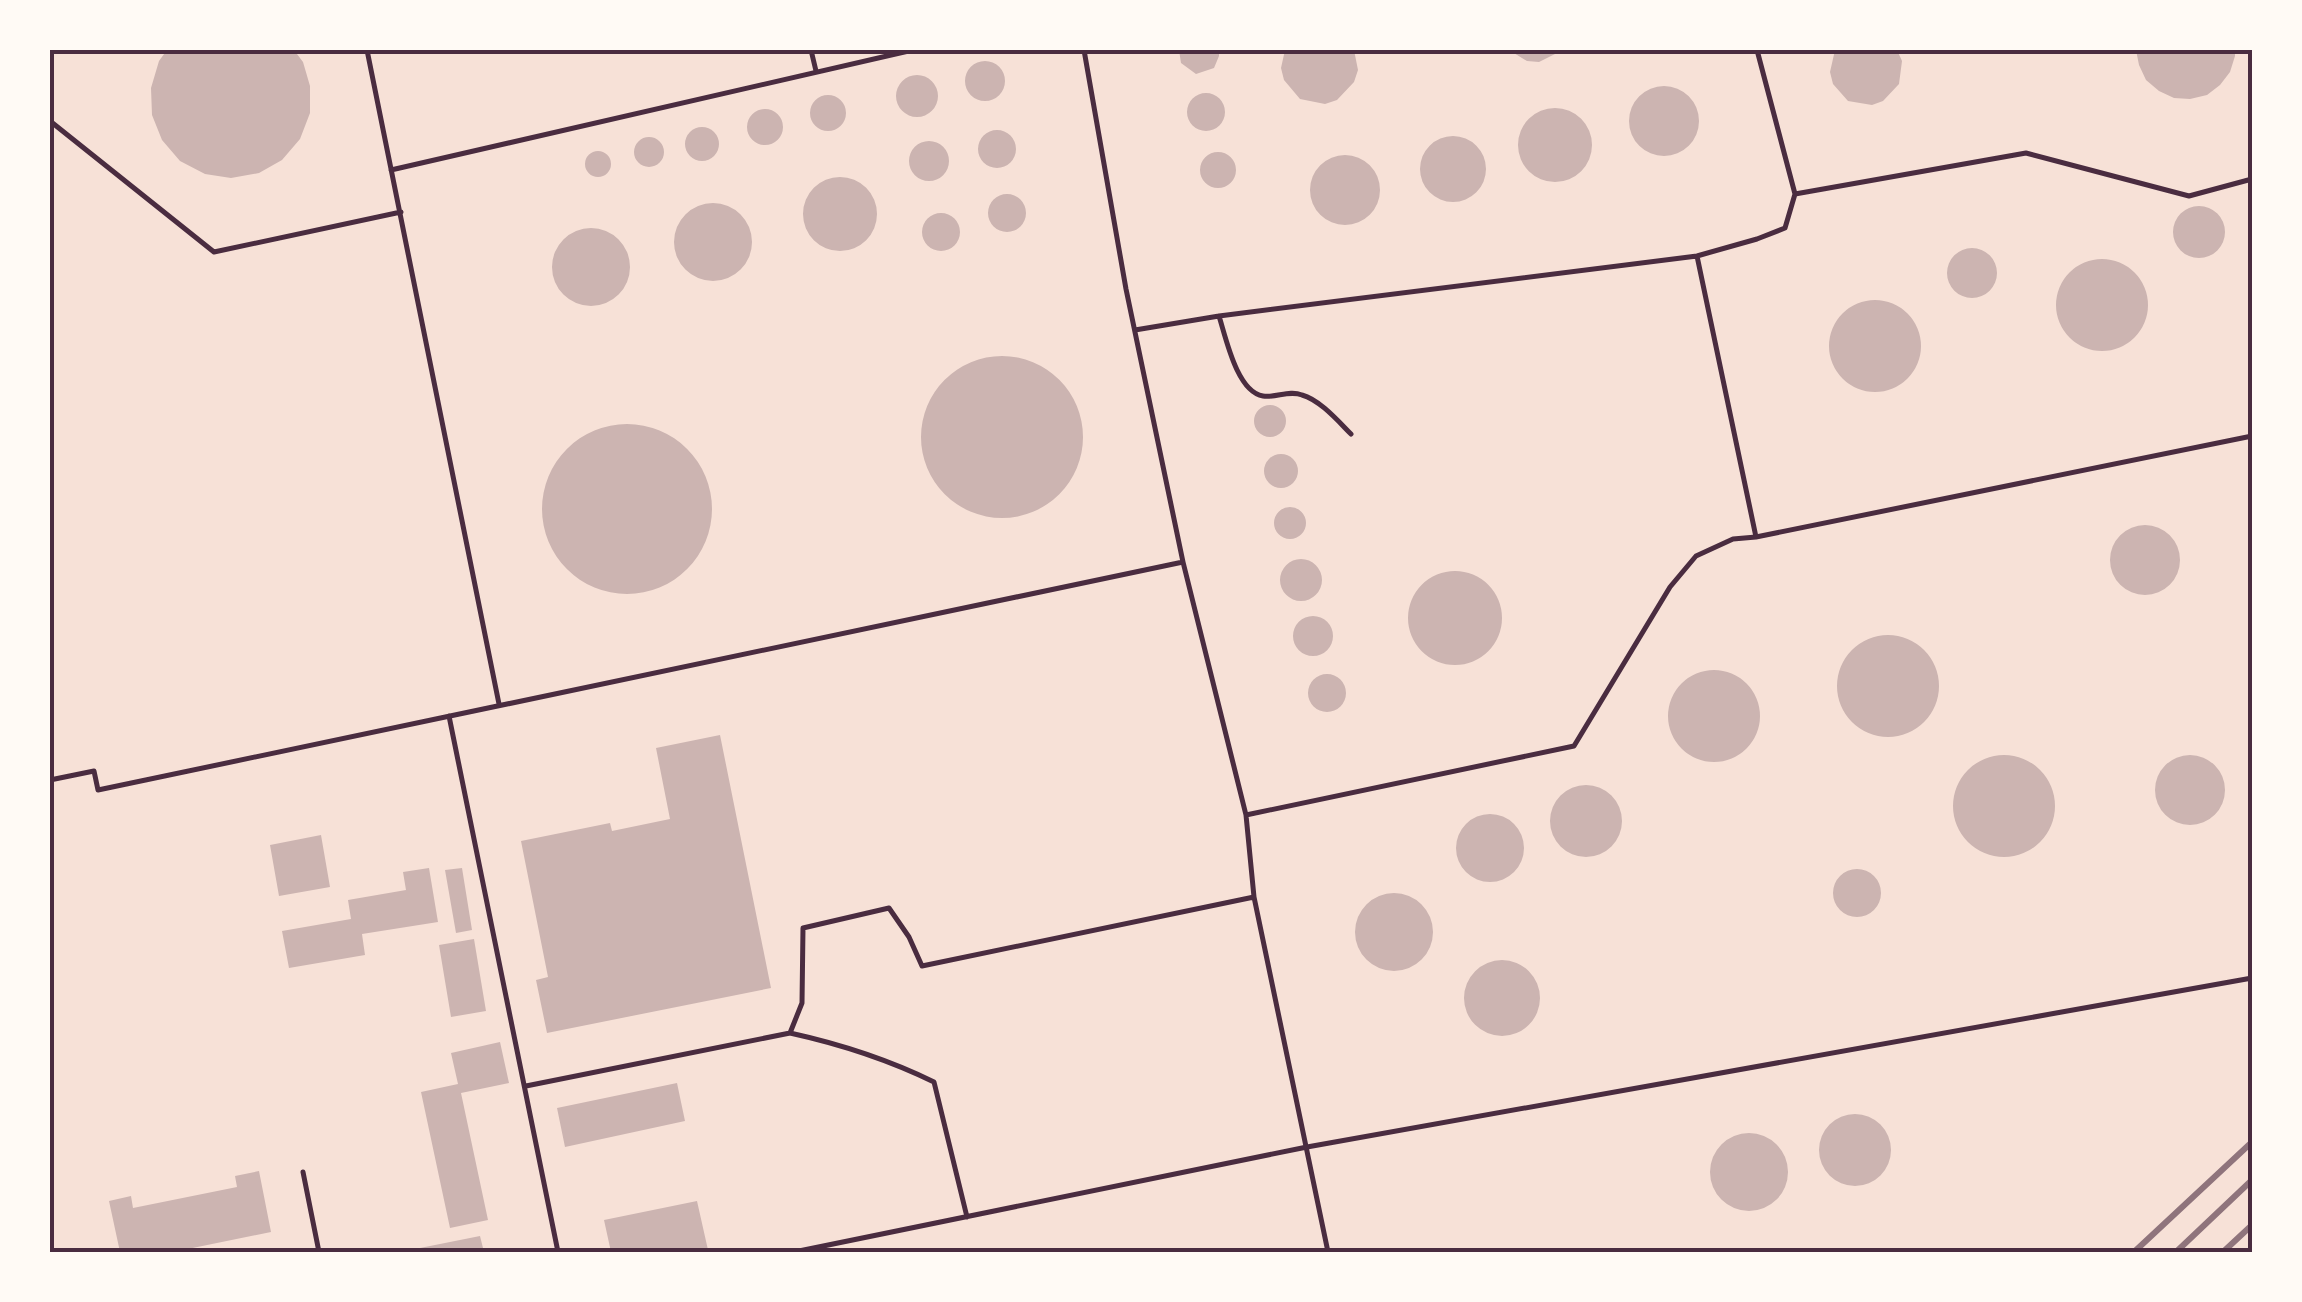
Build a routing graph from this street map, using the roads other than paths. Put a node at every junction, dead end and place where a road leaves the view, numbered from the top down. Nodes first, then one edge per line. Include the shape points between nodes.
1 (366, 50) edge
2 (811, 50) edge
3 (913, 50) edge
4 (1084, 50) edge
5 (1757, 50) edge
6 (816, 71) junction
7 (50, 120) edge
8 (392, 170) junction
9 (2252, 179) edge
10 (1795, 194) junction
11 (401, 212) junction
12 (1697, 256) junction
13 (1219, 316) junction
14 (1135, 330) junction
15 (1351, 434) dead end
16 (2252, 436) edge
17 (1756, 537) junction
18 (1183, 562) junction
19 (498, 704) junction
20 (449, 716) junction
21 (50, 780) edge
22 (1246, 816) junction
23 (1254, 897) junction
24 (2252, 978) edge
25 (790, 1033) junction
26 (526, 1086) junction
27 (1308, 1147) junction
28 (303, 1172) dead end
29 (967, 1217) junction
30 (319, 1252) edge
31 (558, 1252) edge
32 (794, 1252) edge
33 (1328, 1252) edge

1 - 8 lane
2 - 6 lane
3 - 6 lane
4 - 14 lane
5 - 10 lane
6 - 8 lane
7 - 11 lane via 214,252
8 - 11 lane
9 - 10 lane via 2190,196 2026,152
10 - 12 lane via 1785,228
11 - 19 lane
12 - 13 lane
12 - 17 lane
13 - 14 lane
13 - 15 lane via 1232,359 1251,390 1264,396 1304,394
14 - 18 lane
16 - 17 lane
17 - 22 lane via 1733,539 1696,556 1670,587 1574,746
18 - 19 lane
18 - 22 lane
19 - 20 lane
20 - 21 lane via 98,790 94,771
20 - 26 lane
22 - 23 lane
23 - 25 lane via 922,966 889,908 803,928 802,1003
23 - 27 lane
24 - 27 lane
25 - 26 lane
25 - 29 lane via 891,1060 934,1082
26 - 31 lane
27 - 29 lane
27 - 33 lane
28 - 30 lane
29 - 32 lane

